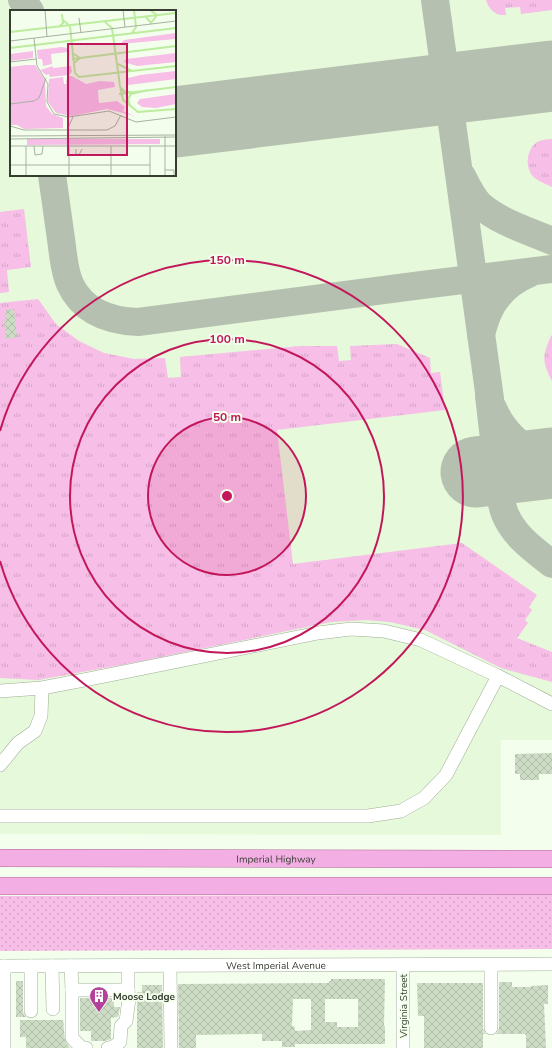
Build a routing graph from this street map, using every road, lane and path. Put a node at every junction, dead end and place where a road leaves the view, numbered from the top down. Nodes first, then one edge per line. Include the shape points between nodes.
1 (498, 676) junction
2 (42, 688) junction
3 (0, 691) edge
4 (552, 704) edge
5 (0, 765) edge
6 (0, 816) edge
7 (0, 858) edge
8 (552, 859) edge
9 (0, 886) edge
10 (552, 886) edge
11 (552, 964) edge
12 (403, 965) junction
13 (491, 965) junction
14 (2, 966) edge
15 (31, 966) junction
16 (52, 966) junction
17 (71, 966) junction
18 (128, 966) junction
19 (170, 966) junction
20 (72, 990) junction
21 (128, 990) junction
22 (53, 1009) dead end
23 (31, 1011) dead end
24 (491, 1028) dead end
25 (171, 1047) edge
26 (4, 1048) edge
27 (86, 1048) edge
28 (108, 1048) edge
29 (403, 1048) edge

1 - 2 street via 421,640 384,631 351,629 318,633
1 - 4 street
1 - 6 street via 446,775 424,798 401,811 368,816
2 - 3 street
2 - 5 street via 41,716 35,731 18,743
7 - 8 main road, Imperial Highway
9 - 10 main road
11 - 13 street, West Imperial Avenue
12 - 13 street, West Imperial Avenue
12 - 19 street, West Imperial Avenue
12 - 29 street, Virginia Street
13 - 24 street
14 - 15 street, West Imperial Avenue
14 - 26 street
15 - 16 street, West Imperial Avenue
15 - 23 street
16 - 17 street, West Imperial Avenue
16 - 22 street
17 - 18 street, West Imperial Avenue
17 - 20 street
18 - 19 street, West Imperial Avenue
18 - 21 street
19 - 25 street
20 - 21 street
20 - 27 street via 72,1038 82,1048
21 - 28 street via 126,1021 121,1026 120,1042

